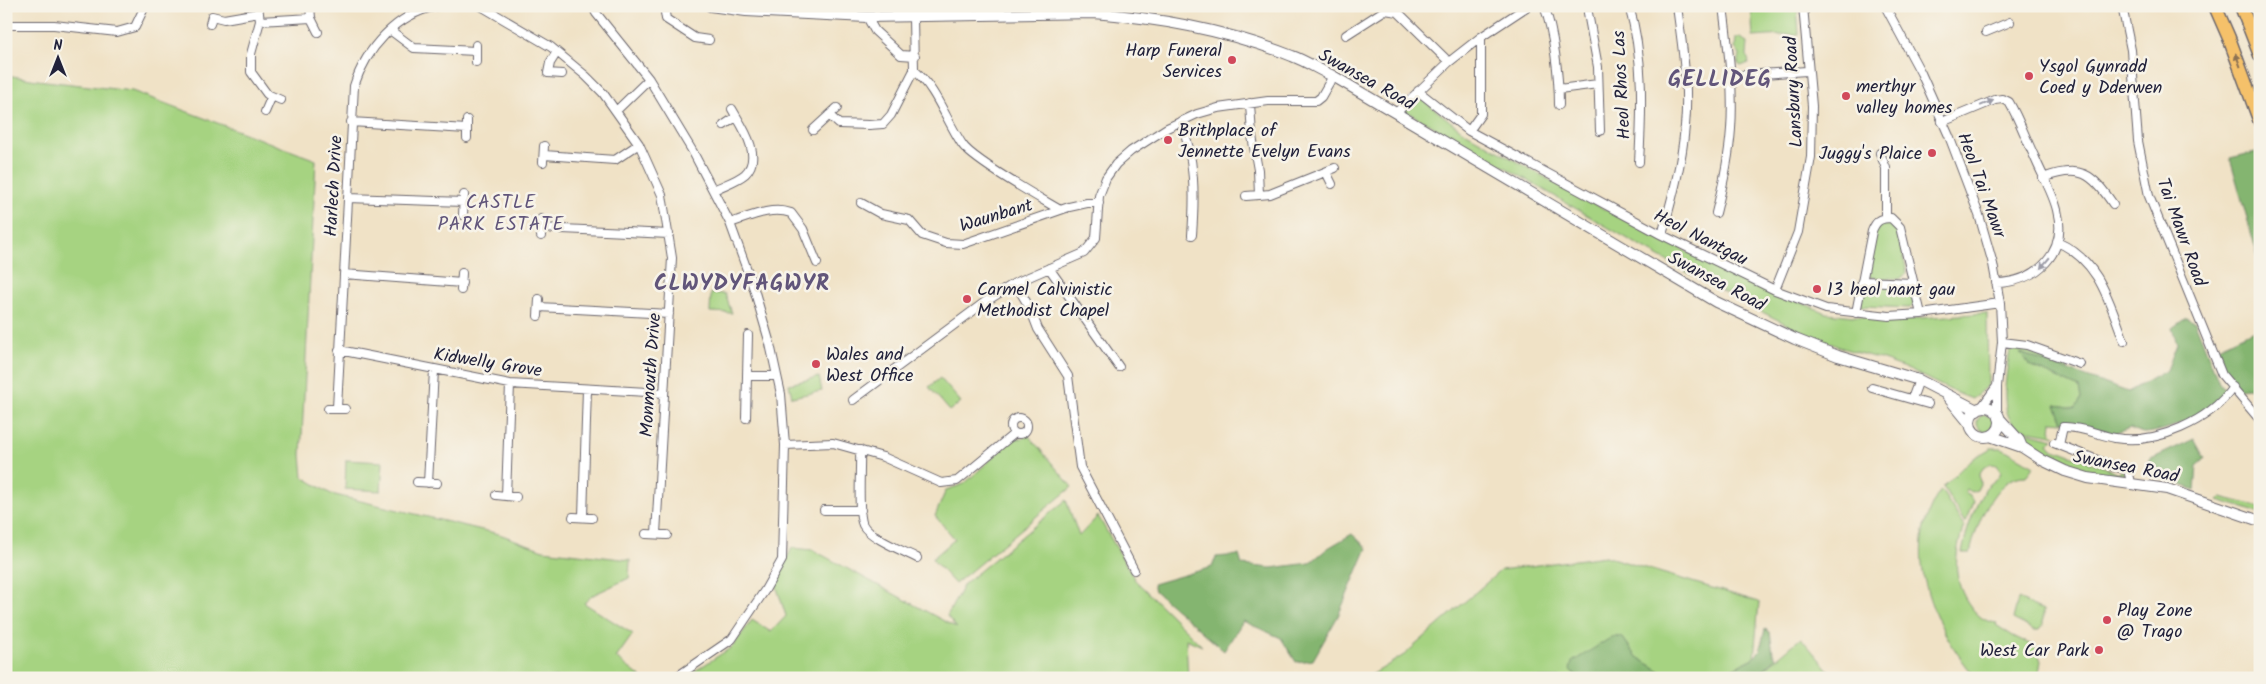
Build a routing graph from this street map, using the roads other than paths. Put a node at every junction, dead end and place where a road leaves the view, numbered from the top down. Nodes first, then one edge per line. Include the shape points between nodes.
1 (145, 6) edge
2 (213, 6) edge
3 (310, 6) edge
4 (437, 6) edge
5 (481, 6) edge
6 (593, 6) edge
7 (664, 6) edge
8 (710, 6) edge
9 (1510, 6) edge
10 (1528, 6) edge
11 (1544, 6) edge
12 (1629, 6) edge
13 (1677, 6) edge
14 (1723, 6) edge
15 (1803, 6) edge
16 (1885, 6) edge
17 (2122, 6) edge
18 (2216, 6) edge
19 (2241, 6) edge
20 (854, 11) edge
21 (259, 13) edge
22 (1588, 13) dead end
23 (1515, 14) junction
24 (212, 16) junction
25 (867, 17) junction
26 (913, 17) junction
27 (311, 18) junction
28 (2010, 22) dead end
29 (210, 24) dead end
30 (6, 25) edge
31 (390, 30) junction
32 (318, 32) dead end
33 (1986, 32) dead end
34 (1346, 35) dead end
35 (1481, 36) junction
36 (709, 40) dead end
37 (557, 52) junction
38 (2260, 55) edge
39 (915, 56) junction
40 (476, 62) dead end
41 (1449, 62) junction
42 (914, 70) junction
43 (1807, 72) junction
44 (562, 74) dead end
45 (1333, 76) junction
46 (1731, 76) junction
47 (649, 79) junction
48 (1598, 84) junction
49 (1559, 89) junction
50 (1418, 91) junction
51 (271, 98) junction
52 (281, 100) dead end
53 (1250, 103) junction
54 (1559, 104) dead end
55 (732, 108) dead end
56 (837, 108) dead end
57 (616, 111) junction
58 (265, 112) dead end
59 (1396, 113) junction
60 (829, 115) junction
61 (736, 117) junction
62 (467, 120) dead end
63 (1181, 121) junction
64 (351, 122) junction
65 (1942, 122) junction
66 (2260, 122) edge
67 (724, 125) dead end
68 (467, 129) junction
69 (813, 130) dead end
70 (1469, 130) junction
71 (1600, 131) dead end
72 (467, 138) dead end
73 (639, 144) junction
74 (544, 146) dead end
75 (1880, 153) dead end
76 (1639, 162) dead end
77 (1335, 168) dead end
78 (1326, 172) junction
79 (2044, 178) junction
80 (1332, 184) dead end
81 (714, 190) junction
82 (1259, 195) junction
83 (1246, 196) dead end
84 (348, 198) junction
85 (861, 203) dead end
86 (1099, 203) junction
87 (2112, 204) dead end
88 (1060, 210) junction
89 (1716, 213) dead end
90 (463, 215) dead end
91 (1886, 218) junction
92 (541, 219) dead end
93 (730, 223) junction
94 (669, 234) junction
95 (1192, 234) dead end
96 (1662, 235) junction
97 (2057, 242) junction
98 (817, 262) dead end
99 (1049, 268) junction
100 (462, 273) dead end
101 (344, 274) junction
102 (1862, 281) junction
103 (1015, 283) junction
104 (1913, 283) junction
105 (1996, 283) junction
106 (1775, 290) junction
107 (2000, 303) junction
108 (1856, 313) junction
109 (670, 314) junction
110 (1921, 314) junction
111 (538, 316) dead end
112 (748, 335) dead end
113 (2124, 341) dead end
114 (2002, 342) junction
115 (339, 350) junction
116 (2076, 365) dead end
117 (1118, 367) dead end
118 (434, 370) junction
119 (747, 376) junction
120 (777, 376) junction
121 (1919, 380) junction
122 (510, 384) junction
123 (1997, 386) junction
124 (1872, 388) dead end
125 (2233, 388) junction
126 (587, 389) junction
127 (664, 393) junction
128 (1947, 396) junction
129 (1912, 399) junction
130 (853, 400) dead end
131 (1928, 404) dead end
132 (328, 408) dead end
133 (1979, 409) junction
134 (1998, 416) junction
135 (746, 418) dead end
136 (2260, 420) edge
137 (1970, 424) junction
138 (1015, 433) dead end
139 (1990, 436) junction
140 (785, 445) junction
141 (2022, 447) junction
142 (860, 450) junction
143 (417, 482) dead end
144 (428, 483) junction
145 (437, 483) dead end
146 (2130, 484) junction
147 (496, 495) dead end
148 (506, 496) junction
149 (516, 497) dead end
150 (824, 510) dead end
151 (861, 510) junction
152 (573, 517) dead end
153 (2260, 521) edge
154 (646, 534) dead end
155 (656, 534) junction
156 (667, 535) dead end
157 (917, 558) dead end
158 (1134, 570) dead end
159 (675, 678) edge

1 - 30 street via 135,27 117,32 54,25
2 - 24 street
3 - 27 street
4 - 31 street, Harlech Drive via 404,19
5 - 37 street
6 - 47 street
7 - 36 street via 666,19 695,38
8 - 20 street, Swansea Road via 746,11
9 - 23 street
10 - 23 street
11 - 49 street
12 - 76 street, Heol Rhos Las via 1639,68 1642,114
13 - 96 street via 1685,65 1686,124 1678,177
14 - 46 street
15 - 43 street, Lansbury Road
16 - 65 street, Heol Tai Mawr via 1921,73
17 - 125 street, Tai Mawr Road via 2131,50 2138,141 2149,196 2214,358
66 -> 18 highway
19 - 38 highway
20 - 25 street, Swansea Road
21 - 24 street via 224,19
21 - 27 street
21 - 51 street via 251,72
22 - 48 street
23 - 35 street
24 - 29 street
25 - 26 street, Swansea Road
25 - 39 street via 874,31 901,55
26 - 39 street
26 - 45 street, Swansea Road via 1128,15 1252,42 1292,56
27 - 32 street
28 - 33 street
31 - 40 street via 414,48 476,48
31 - 64 street, Harlech Drive via 370,50 358,72
34 - 41 street via 1385,10 1398,12
35 - 41 street
35 - 70 street via 1481,114
37 - 44 street via 548,73
37 - 57 street via 586,76
39 - 42 street
41 - 50 street
42 - 60 street via 883,124 838,124
42 - 88 street, Waunbant via 928,86 962,145
43 - 46 street
43 - 106 street, Lansbury Road via 1812,106 1812,157 1798,232
45 - 53 street via 1316,101
45 - 59 street, Swansea Road
46 - 89 street via 1727,165
47 - 57 street
47 - 81 street
48 - 49 street
48 - 71 street
49 - 54 street
50 - 59 street
50 - 70 street, Heol Nantgau
51 - 52 street
51 - 58 street
53 - 63 street via 1218,108
53 - 82 street
55 - 61 street
56 - 60 street
57 - 73 street, Monmouth Drive
59 - 121 street, Swansea Road via 1716,302 1838,356
60 - 69 street
61 - 67 street
61 - 81 street via 752,149 749,169 744,175
62 - 68 street
63 - 86 street via 1116,164 1101,190
63 - 95 street via 1194,168
64 - 68 street
64 - 84 street, Harlech Drive
65 -> 79 street via 1998,99 2009,102
65 - 105 street, Heol Tai Mawr via 1978,215
68 - 72 street
70 - 96 street, Heol Nantgau
73 - 74 street via 615,160 544,158
73 - 94 street, Monmouth Drive via 662,195
75 - 91 street via 1886,168
77 - 78 street
78 - 80 street
78 - 82 street via 1270,194
79 - 87 street via 2062,171 2089,176
79 - 97 street via 2057,210
81 - 93 street
82 - 83 street
84 - 90 street via 464,199
84 - 101 street, Harlech Drive
85 - 88 street, Waunbant via 881,214 908,220 922,235 946,243 963,244
86 - 88 street, Waunbant
86 - 99 street via 1093,245 1084,253
91 - 102 street via 1875,223
91 - 104 street via 1891,218 1900,227
92 - 94 street via 541,232
93 - 98 street via 773,211 791,213 803,229
93 - 120 street via 754,289
94 - 109 street, Monmouth Drive via 672,258
96 - 106 street, Heol Nantgau
97 -> 105 street via 2043,267 2017,281
97 - 113 street via 2073,249 2090,267 2104,288
99 - 103 street
99 - 117 street
100 - 101 street via 462,287
101 - 115 street, Harlech Drive
102 - 104 street
102 - 108 street
103 - 130 street
103 - 158 street via 1038,330 1068,376 1080,467
104 - 110 street
105 - 107 street, Heol Tai Mawr
106 - 108 street, Heol Nantgau via 1826,309
107 - 110 street, Heol Nantgau
107 - 114 street, Heol Tai Mawr
108 - 110 street, Heol Nantgau
109 - 111 street via 539,303
109 - 127 street, Monmouth Drive
112 - 119 street
114 - 116 street via 2027,345
114 - 123 street, Heol Tai Mawr
115 - 118 street, Kidwelly Grove
115 - 132 street, Harlech Drive via 341,408
118 - 122 street, Kidwelly Grove
118 - 144 street
119 - 120 street
119 - 135 street
120 - 140 street
121 - 128 street, Swansea Road
121 - 129 street
122 - 126 street, Kidwelly Grove
122 - 148 street
123 - 133 street, Heol Tai Mawr
123 - 134 street, Heol Tai Mawr
124 - 129 street
125 - 136 street, Tai Mawr Road
125 - 146 street via 2224,401 2192,423 2173,431 2117,438 2063,427 2056,444 2128,469
126 - 127 street, Kidwelly Grove
126 - 152 street via 587,518
127 - 155 street, Monmouth Drive
128 - 133 street, Swansea Road
128 - 137 street, Swansea Road
129 - 131 street
133 - 134 street, Swansea Road via 1990,409
133 - 137 street via 1971,417
134 - 139 street via 1999,427
134 - 141 street
137 - 139 street, Swansea Road via 1978,436
138 - 142 street via 957,481 941,484
139 - 141 street, Swansea Road
140 - 142 street via 833,443
140 - 159 street via 782,560 752,611 726,644
141 - 146 street, Swansea Road via 2065,471
142 - 151 street
143 - 144 street
144 - 145 street
146 - 153 street, Swansea Road via 2167,489
147 - 148 street
148 - 149 street
150 - 151 street
151 - 157 street via 863,526
154 - 155 street
155 - 156 street

